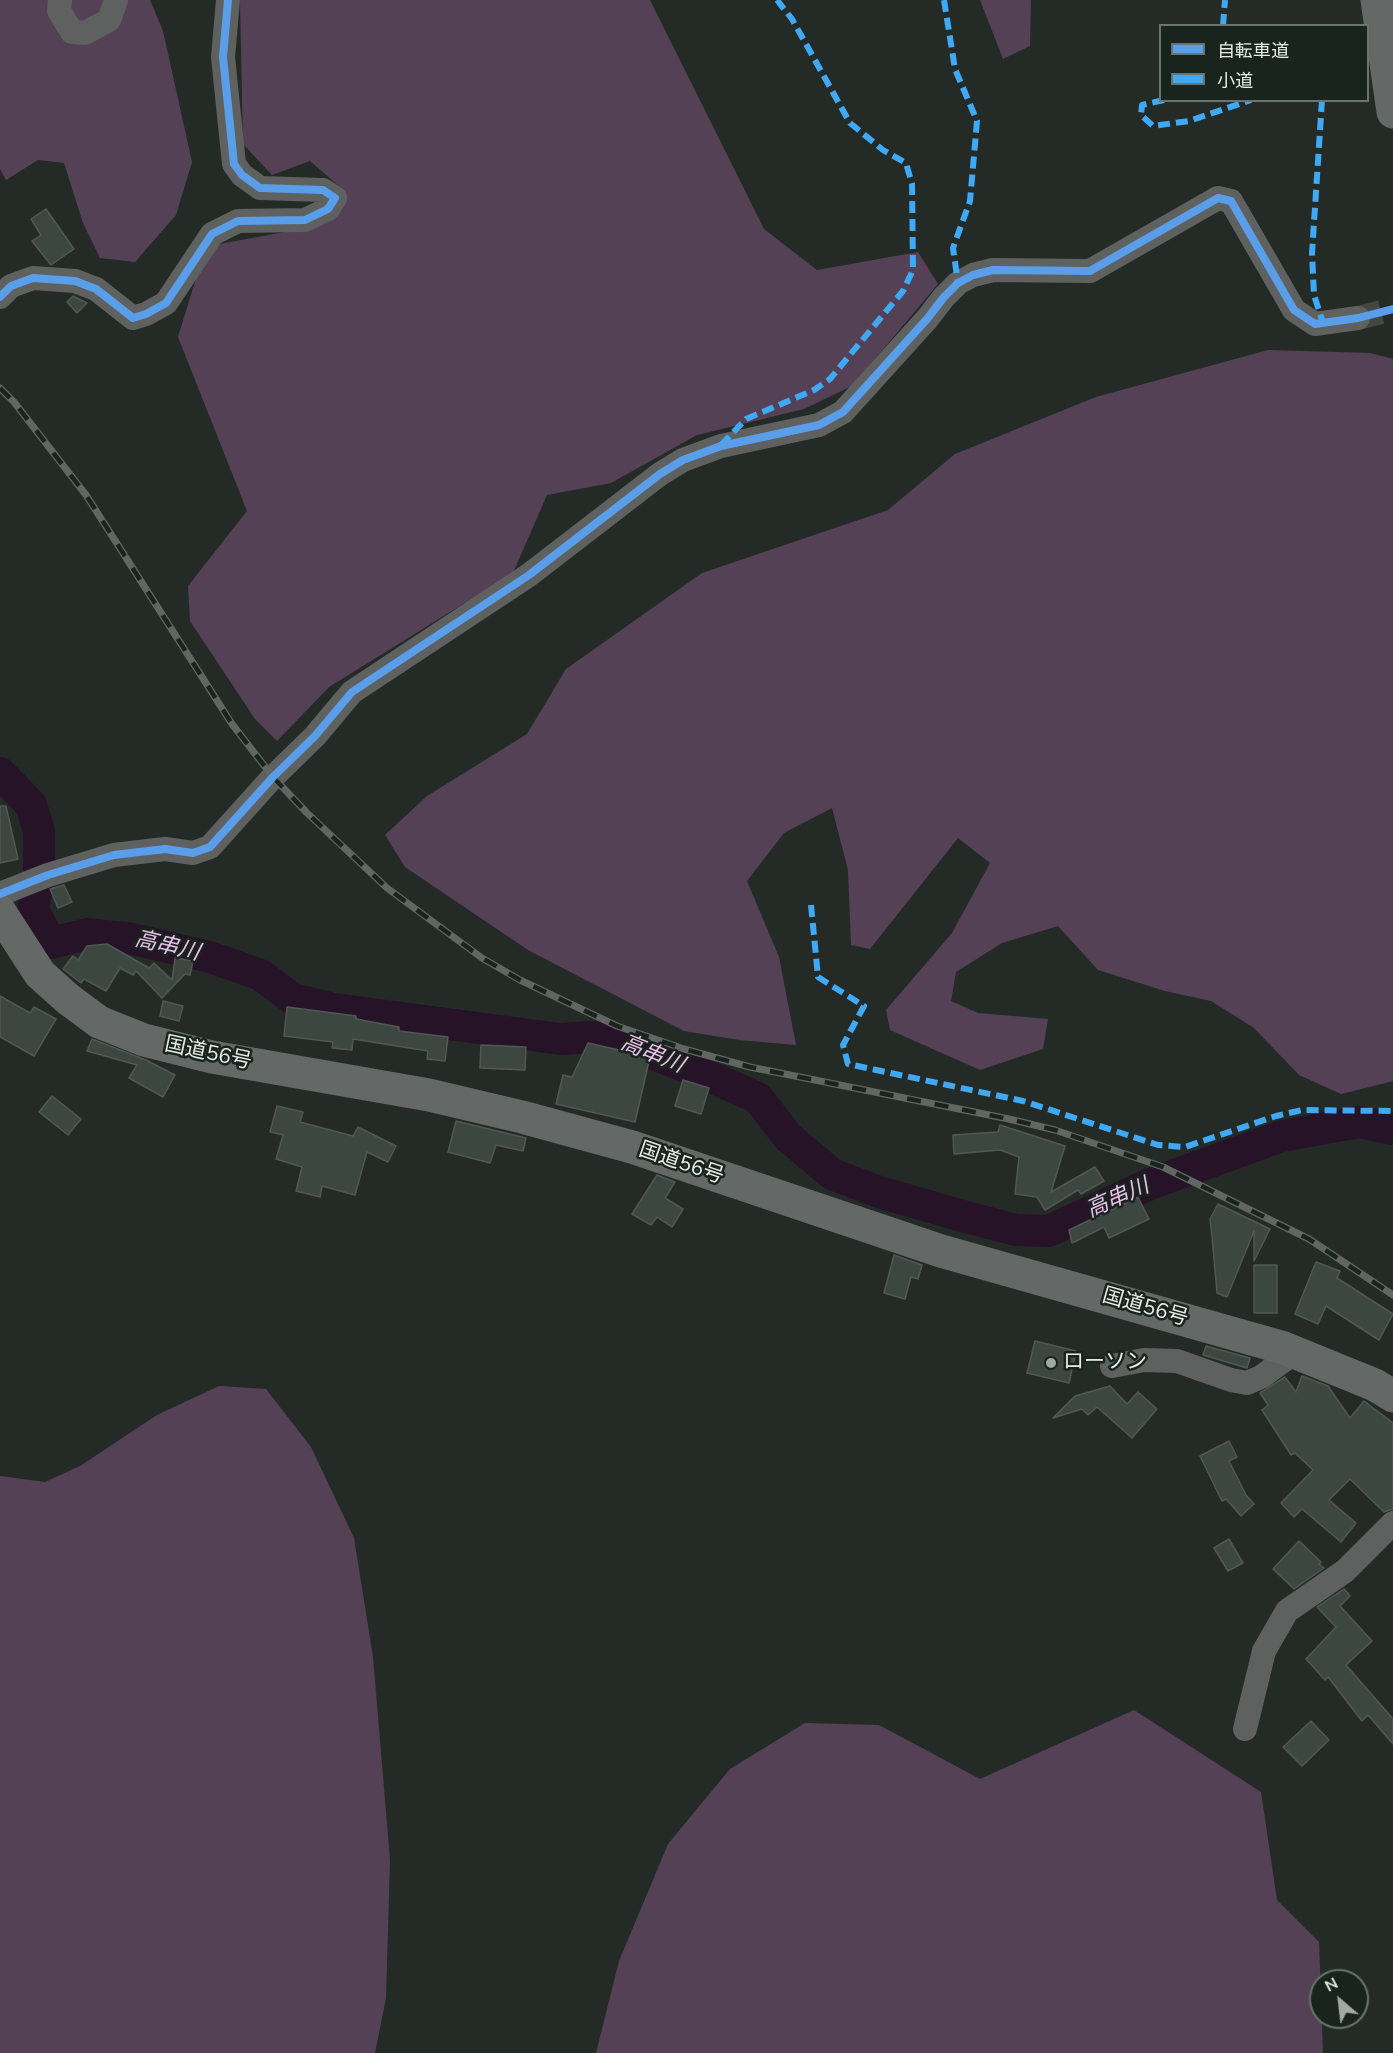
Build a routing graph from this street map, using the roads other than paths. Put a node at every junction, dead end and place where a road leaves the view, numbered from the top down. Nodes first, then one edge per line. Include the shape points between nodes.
1 (60, 0) edge
2 (116, 0) edge
3 (228, 0) edge
4 (1377, 0) edge
5 (1393, 112) edge
6 (0, 297) edge
7 (1358, 318) tunnel mouth
8 (6, 898) edge
9 (1294, 1353) junction
10 (1112, 1366) dead end
11 (1387, 1396) edge
12 (1393, 1523) edge
13 (1245, 1729) dead end

1 - 2 street via 59,11 72,32 85,33 109,20
3 - 6 street via 223,57 234,164 260,188 323,190 335,198 328,210 305,220 238,221 212,234 165,303 133,318 96,288 75,281 33,278 10,286
4 - 5 highway
7 - 8 street via 1315,324 1294,310 1231,201 1218,198 1090,271 993,270 973,275 944,297 843,412 819,425 721,446 675,465 529,575 352,692 210,847 193,853 165,849 114,855 48,875
8 - 9 highway, 国道56号 via 40,974 99,1022 144,1040 212,1057 429,1095 522,1117 632,1147 941,1251
9 - 10 street via 1247,1383 1177,1361 1144,1360
9 - 11 highway, 国道56号
12 - 13 street via 1345,1571 1287,1611 1264,1651

